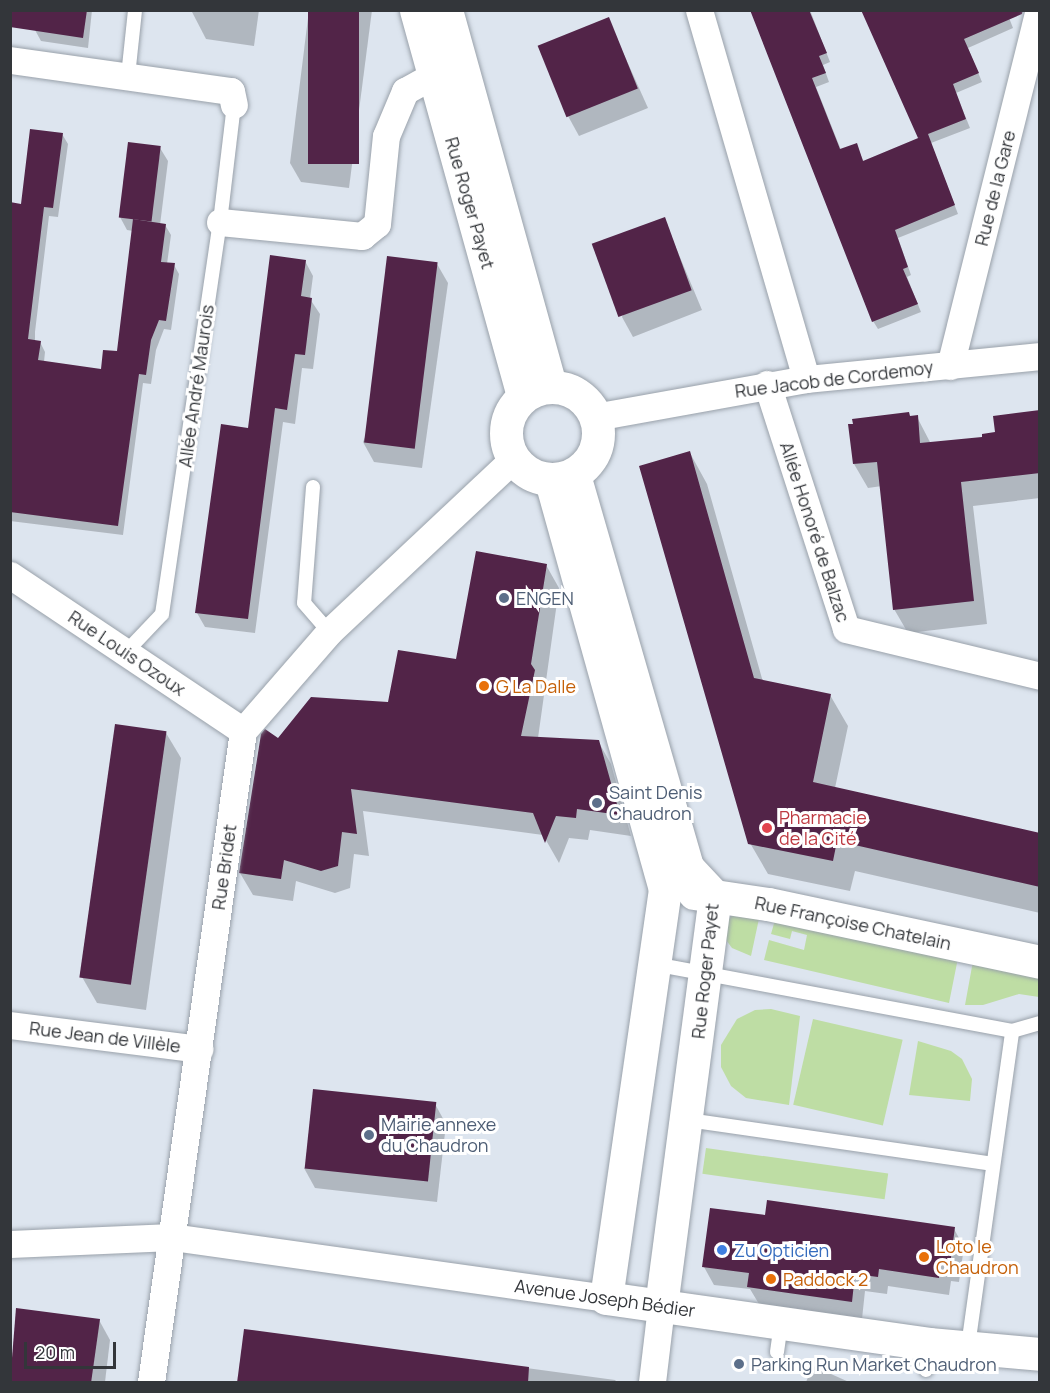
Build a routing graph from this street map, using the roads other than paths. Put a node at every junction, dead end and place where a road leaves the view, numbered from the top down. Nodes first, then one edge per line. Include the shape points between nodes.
1 (135, 10) edge
2 (416, 10) edge
3 (446, 10) edge
4 (699, 10) edge
5 (1039, 10) edge
6 (10, 60) edge
7 (448, 72) junction
8 (128, 76) junction
9 (234, 105) joint
10 (220, 222) junction
11 (1040, 356) edge
12 (950, 366) junction
13 (806, 379) junction
14 (767, 384) junction
15 (537, 390) junction
16 (595, 417) junction
17 (513, 459) junction
18 (562, 478) junction
19 (313, 487) dead end
20 (10, 574) edge
21 (329, 632) junction
22 (126, 652) junction
23 (1040, 676) edge
24 (243, 731) junction
25 (665, 889) junction
26 (715, 897) junction
27 (1040, 962) edge
28 (654, 964) junction
29 (706, 972) junction
30 (1040, 1023) edge
31 (10, 1025) edge
32 (1012, 1031) junction
33 (198, 1049) junction
34 (688, 1120) junction
35 (992, 1164) junction
36 (172, 1237) junction
37 (10, 1244) edge
38 (606, 1298) junction
39 (661, 1306) junction
40 (968, 1346) junction
41 (1040, 1354) edge
42 (151, 1383) edge
43 (652, 1383) edge

1 - 8 lane
2 - 7 street, Rue Roger Payet
3 - 7 street, Rue Roger Payet
4 - 13 street
5 - 12 street, Rue de la Gare
6 - 8 street
7 - 10 street via 405,92 386,136 377,224 362,236
7 - 15 street, Rue Roger Payet
8 - 9 street via 231,91
9 - 10 lane, Allée André Maurois
10 - 22 lane, Allée André Maurois via 162,614
11 - 12 street, Rue Jacob de Cordemoy
12 - 13 street, Rue Jacob de Cordemoy
13 - 14 street, Rue Jacob de Cordemoy
14 - 16 street, Rue Jacob de Cordemoy
14 - 23 street, Allée Honoré de Balzac via 846,629
15 - 16 street via 575,391
15 - 17 street via 508,416 505,438
16 - 18 street via 599,439 592,459
17 - 18 street via 530,475
17 - 21 street
18 - 25 street
18 - 26 street, Rue Roger Payet via 687,867
19 - 21 lane via 304,603
20 - 22 street, Rue Louis Ozoux
21 - 24 street
22 - 24 street, Rue Louis Ozoux
24 - 33 street, Rue Bridet
25 - 26 street, Rue Françoise Chatelain
25 - 28 street
26 - 27 street, Rue Françoise Chatelain via 768,904
26 - 29 street, Rue Roger Payet
28 - 29 lane
28 - 38 street
29 - 32 lane
29 - 34 street, Rue Roger Payet
30 - 32 lane
31 - 33 street, Rue Jean de Villèle
32 - 35 lane
33 - 36 street, Rue Bridet
34 - 35 lane
34 - 39 street, Rue Roger Payet
35 - 40 lane
36 - 37 street, Avenue Joseph Bédier
36 - 38 street, Avenue Joseph Bédier
36 - 42 street, Rue Bridet
38 - 39 street, Avenue Joseph Bédier
39 - 40 street, Avenue Joseph Bédier via 779,1337 927,1357
39 - 43 street, Rue Roger Payet
40 - 41 street, Avenue Joseph Bédier

